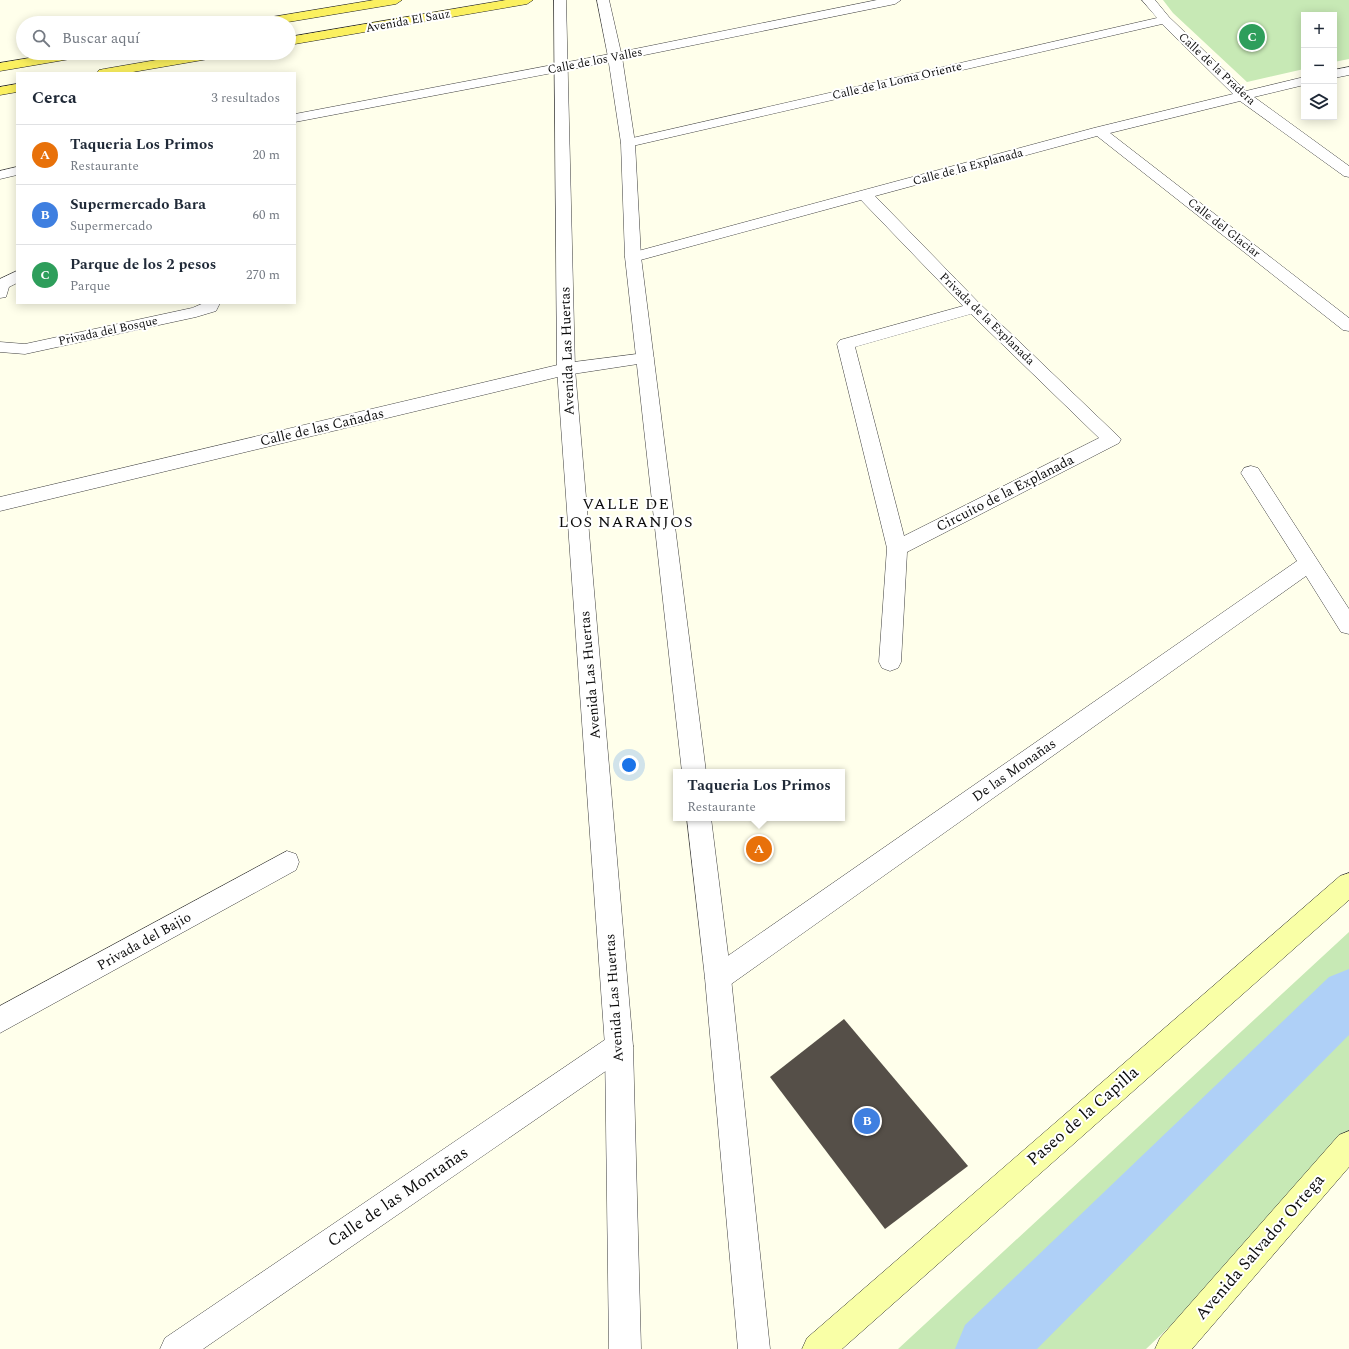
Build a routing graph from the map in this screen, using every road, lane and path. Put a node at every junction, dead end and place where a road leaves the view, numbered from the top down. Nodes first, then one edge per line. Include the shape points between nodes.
1 (396, 0) edge
2 (527, 0) edge
3 (560, 0) edge
4 (603, 0) edge
5 (895, 0) edge
6 (1148, 0) edge
7 (296, 17) edge
8 (1165, 20) junction
9 (296, 40) edge
10 (615, 57) junction
11 (41, 60) edge
12 (179, 60) edge
13 (0, 67) edge
14 (561, 67) junction
15 (1349, 71) edge
16 (110, 72) edge
17 (1337, 73) edge
18 (1301, 82) edge
19 (16, 88) edge
20 (0, 91) edge
21 (1243, 96) junction
22 (296, 118) edge
23 (1099, 131) junction
24 (628, 143) junction
25 (16, 172) edge
26 (1349, 173) edge
27 (0, 175) edge
28 (865, 195) junction
29 (633, 257) junction
30 (16, 277) edge
31 (0, 293) edge
32 (212, 304) edge
33 (974, 308) junction
34 (1349, 326) edge
35 (0, 347) edge
36 (645, 358) junction
37 (566, 369) junction
38 (1112, 439) joint
39 (1251, 473) dead end
40 (0, 504) edge
41 (897, 548) junction
42 (1309, 562) junction
43 (1349, 626) edge
44 (890, 662) dead end
45 (694, 769) edge
46 (699, 821) edge
47 (287, 862) dead end
48 (1349, 884) edge
49 (718, 978) junction
50 (0, 1020) edge
51 (619, 1046) junction
52 (1349, 1145) edge
53 (176, 1349) edge
54 (624, 1349) edge
55 (754, 1349) edge
56 (818, 1349) edge
57 (1170, 1349) edge

1 - 7 main road, Avenida El Sauz
2 - 9 main road, Avenida El Sauz
3 - 14 street, Avenida Las Huertas
4 - 10 street
5 - 10 street, Calle de los Valles
6 - 8 street, Calle de la Pradera
8 - 21 street, Calle de la Pradera
8 - 24 street, Calle de la Loma Oriente
10 - 14 street, Calle de los Valles
10 - 24 street
11 - 13 main road
12 - 16 main road
14 - 22 street, Calle de los Valles
14 - 37 street, Avenida Las Huertas
15 - 17 street
18 - 21 street, Calle de la Explanada
19 - 20 main road
21 - 23 street, Calle de la Explanada
21 - 26 street, Calle de la Pradera
23 - 28 street, Calle de la Explanada
23 - 34 street, Calle del Glaciar
24 - 29 street
25 - 27 street
28 - 29 street, Calle de la Explanada
28 - 33 street, Privada de la Explanada
29 - 36 street
30 - 31 street via 2,284
32 - 35 street, Privada del Bosque via 196,312 25,349
33 - 38 street, Privada de la Explanada
33 - 41 street via 846,344
36 - 37 street, Calle de las Cañadas
36 - 45 street
37 - 40 street, Calle de las Cañadas
37 - 51 street, Avenida Las Huertas
38 - 41 street, Circuito de la Explanada
39 - 42 street
41 - 44 street
42 - 43 street
42 - 49 street, De las Monañas
46 - 49 street
47 - 50 street, Privada del Bajio
48 - 56 main road, Paseo de la Capilla
49 - 55 street
51 - 53 street, Calle de las Montañas
51 - 54 street, Avenida Las Huertas
52 - 57 main road, Avenida Salvador Ortega

